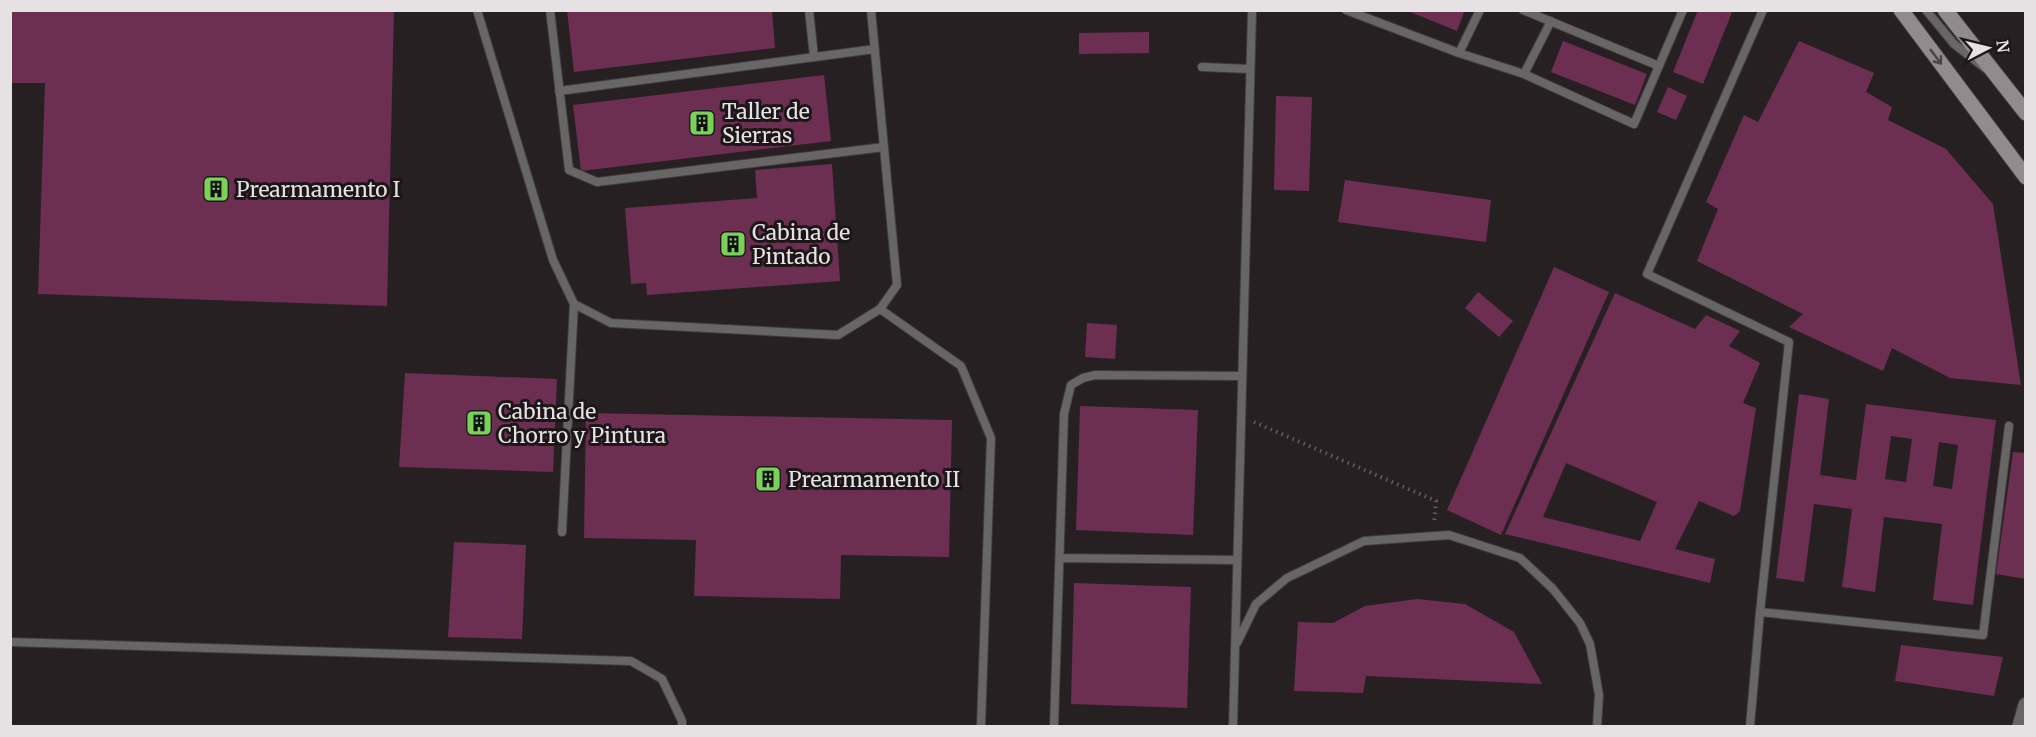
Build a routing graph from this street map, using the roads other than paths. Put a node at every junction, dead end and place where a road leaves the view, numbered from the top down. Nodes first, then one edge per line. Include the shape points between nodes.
1 (477, 10) edge
2 (550, 10) edge
3 (808, 10) edge
4 (871, 10) edge
5 (1346, 10) edge
6 (1480, 10) edge
7 (1523, 10) edge
8 (1683, 10) edge
9 (1763, 10) edge
10 (1901, 10) edge
11 (1926, 10) edge
12 (1945, 10) edge
13 (1250, 11) edge
14 (1261, 11) edge
15 (1551, 21) junction
16 (875, 50) junction
17 (1459, 53) junction
18 (814, 57) junction
19 (1659, 66) junction
20 (1202, 67) dead end
21 (1250, 69) junction
22 (1994, 73) junction
23 (1524, 74) junction
24 (559, 91) junction
25 (2025, 113) edge
26 (884, 147) junction
27 (2025, 177) edge
28 (574, 303) junction
29 (880, 309) junction
30 (1242, 376) junction
31 (2009, 426) dead end
32 (562, 532) dead end
33 (1060, 558) junction
34 (1237, 560) junction
35 (1760, 612) junction
36 (10, 642) edge
37 (1235, 647) junction
38 (2025, 705) edge
39 (682, 726) edge
40 (981, 726) edge
41 (1054, 726) edge
42 (1233, 726) edge
43 (1597, 726) edge
44 (1750, 726) edge
45 (2020, 726) edge

1 - 28 lane via 553,260
2 - 24 lane
3 - 18 lane
4 - 16 lane
5 - 17 lane
6 - 17 lane
7 - 15 lane
8 - 19 lane
9 - 35 lane via 1647,274 1789,342
10 -> 27 main road
11 - 22 lane via 1954,44
12 - 22 main road
13 - 14 lane
13 - 21 lane
15 - 19 lane
15 - 23 lane
16 - 18 lane
16 - 26 lane
17 - 23 lane
18 - 24 lane
19 - 23 lane via 1634,124
20 - 21 lane
21 - 30 lane
22 - 25 main road
24 - 26 lane via 569,170 597,182
26 - 29 lane via 897,285
28 - 29 lane via 611,323 838,334
28 - 32 lane
29 - 40 lane via 961,366 992,438
30 - 33 lane via 1095,375 1071,385 1064,414
30 - 34 lane
31 - 35 lane via 1983,635
33 - 34 lane
33 - 41 lane
34 - 37 lane
35 - 44 lane
36 - 39 lane via 631,661 662,679
37 - 42 lane
37 - 43 lane via 1256,604 1287,578 1364,541 1449,535 1520,558 1553,589 1580,623 1590,644 1599,694
38 - 45 street

